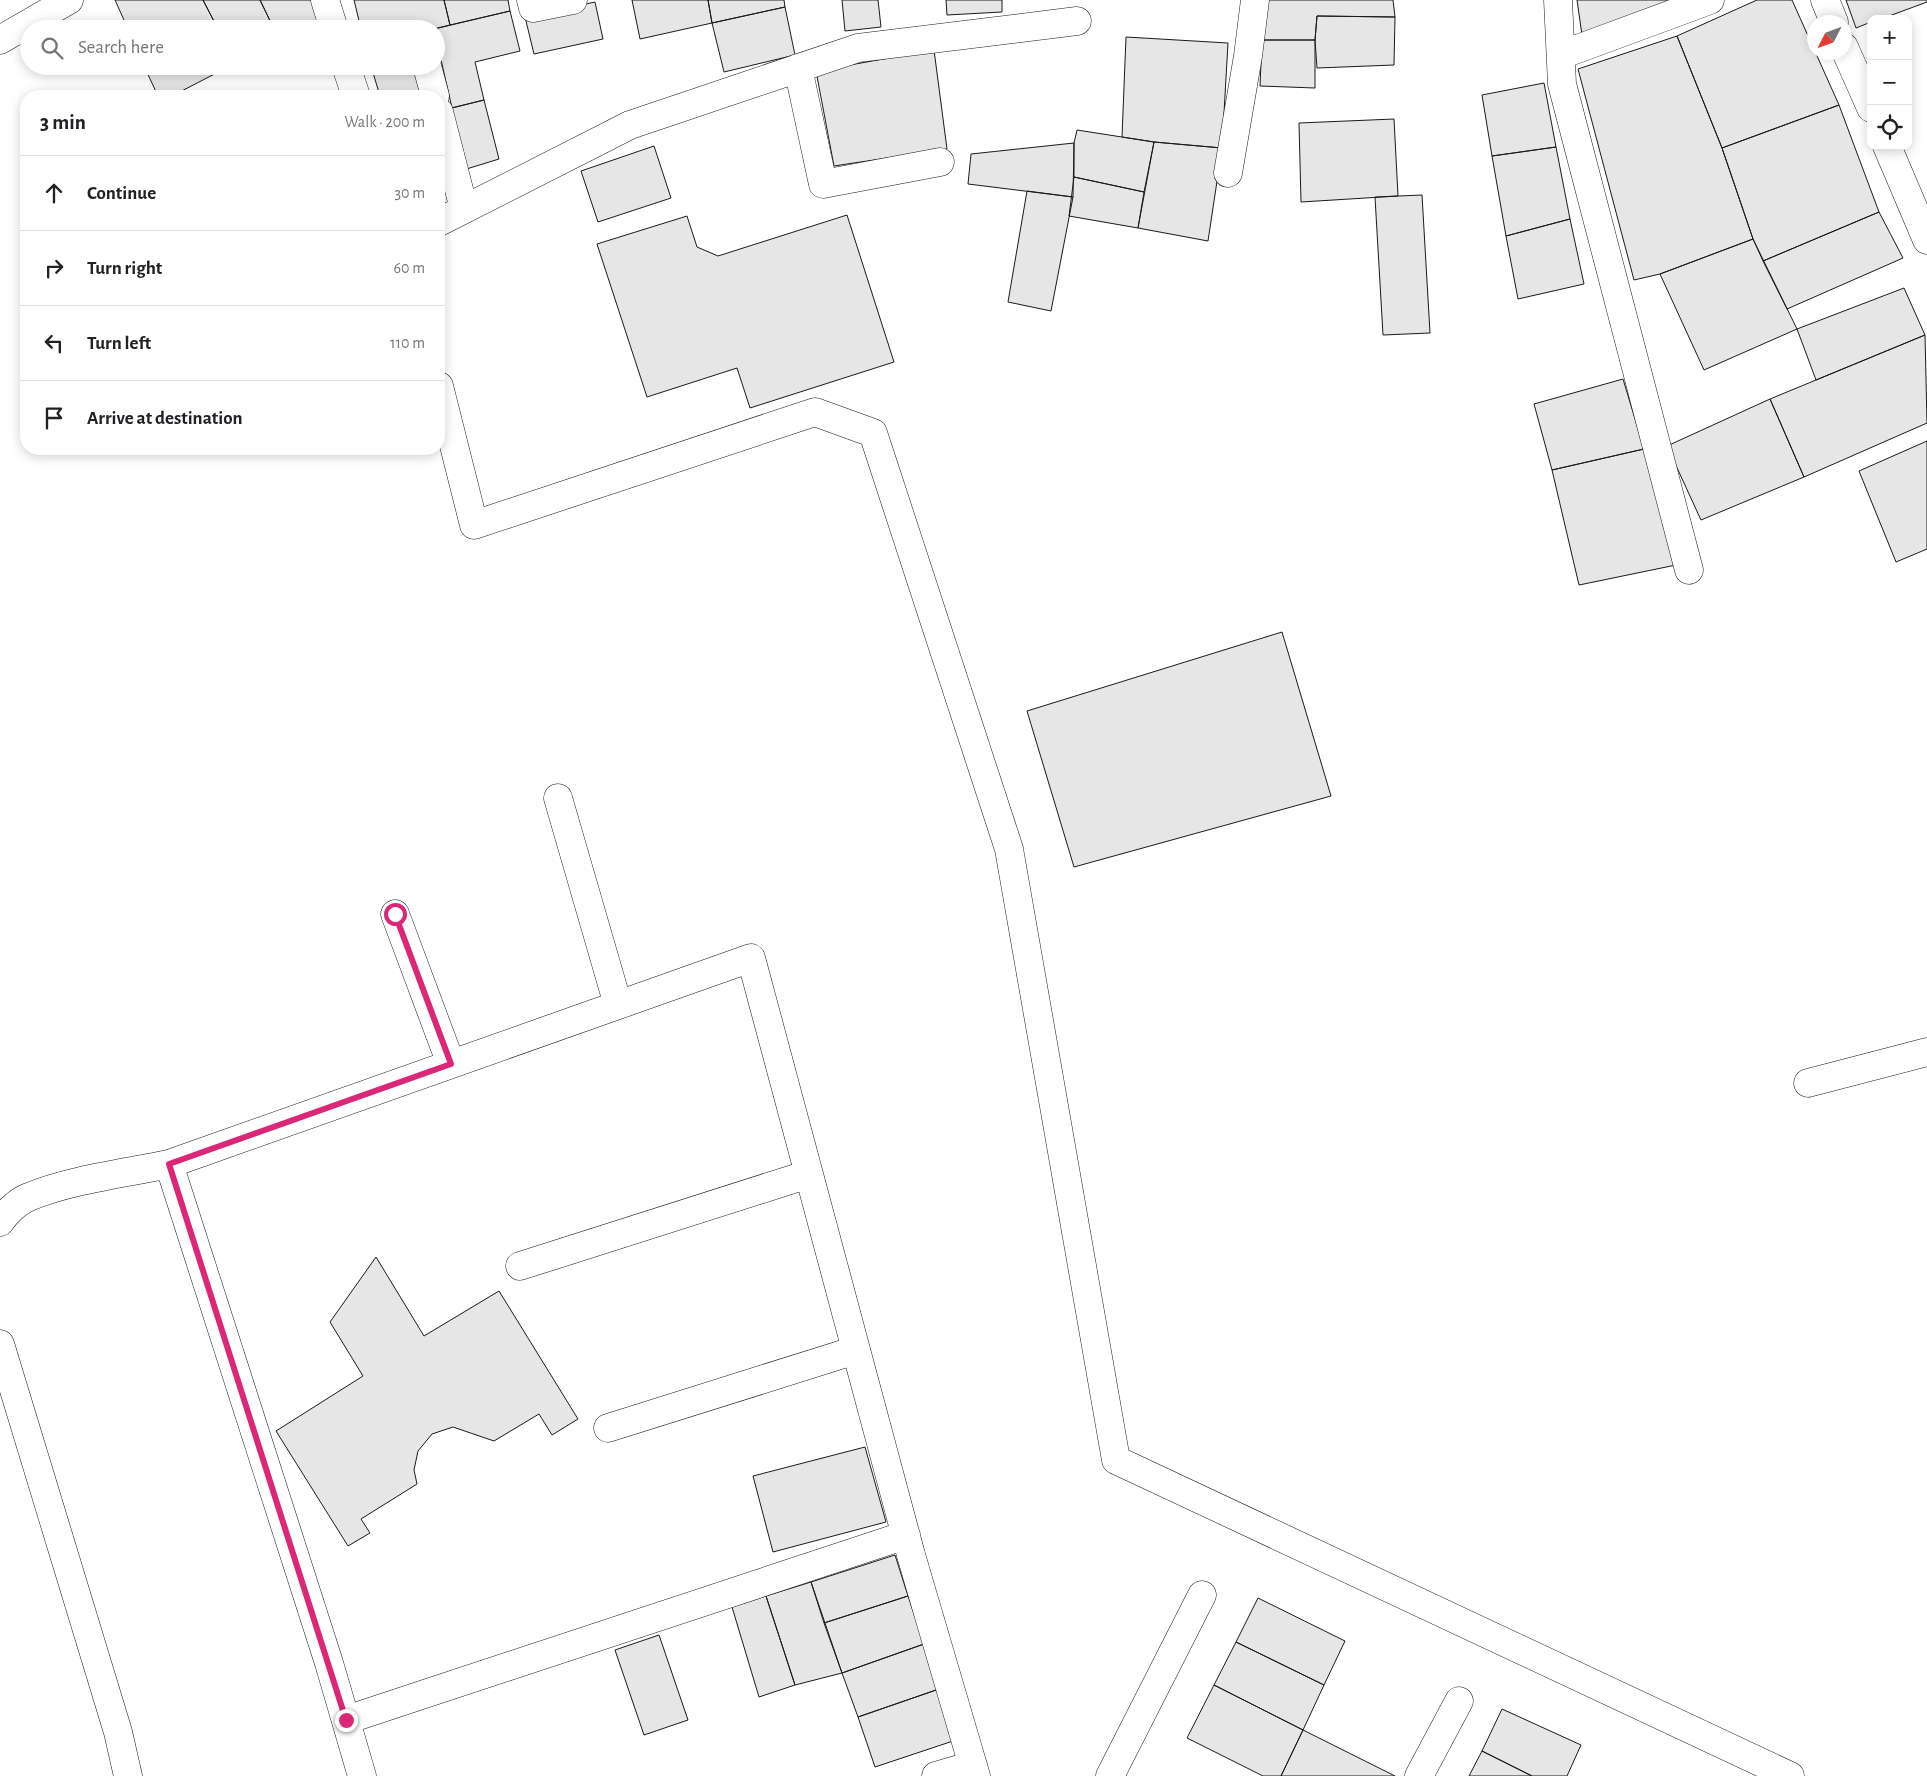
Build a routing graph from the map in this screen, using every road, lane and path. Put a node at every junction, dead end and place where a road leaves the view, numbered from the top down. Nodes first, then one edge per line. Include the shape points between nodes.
1 (69, 0) edge
2 (325, 0) edge
3 (530, 0) edge
4 (573, 0) edge
5 (1255, 0) edge
6 (1558, 0) edge
7 (1710, 0) edge
8 (1824, 0) edge
9 (1831, 15) edge
10 (34, 20) edge
11 (331, 20) edge
12 (1077, 21) dead end
13 (20, 28) edge
14 (0, 40) edge
15 (1561, 55) junction
16 (1850, 60) edge
17 (798, 68) junction
18 (349, 75) edge
19 (429, 75) edge
20 (354, 90) edge
21 (433, 90) edge
22 (1870, 105) edge
23 (445, 135) edge
24 (1889, 150) edge
25 (940, 162) dead end
26 (1228, 173) dead end
27 (464, 209) junction
28 (445, 219) edge
29 (1927, 240) edge
30 (445, 410) edge
31 (1689, 570) dead end
32 (558, 798) dead end
33 (395, 914) dead end
34 (618, 1005) junction
35 (1927, 1052) edge
36 (451, 1064) junction
37 (1808, 1083) dead end
38 (169, 1164) junction
39 (809, 1174) junction
40 (0, 1222) edge
41 (520, 1266) dead end
42 (0, 1344) edge
43 (856, 1350) junction
44 (608, 1428) dead end
45 (906, 1535) junction
46 (1202, 1595) dead end
47 (1459, 1701) dead end
48 (346, 1720) junction
49 (975, 1770) edge
50 (1784, 1775) edge
51 (128, 1776) edge
52 (362, 1776) edge
53 (936, 1776) edge
54 (1110, 1776) edge
55 (1419, 1776) edge

1 - 10 street
2 - 11 street
3 - 4 street via 533,8
5 - 26 street
6 - 15 street
7 - 15 street
8 - 9 street
12 - 17 street via 858,48
13 - 14 street
15 - 31 street via 1562,84
16 - 22 street
17 - 25 street via 823,184
17 - 27 street via 630,125
18 - 20 street
19 - 21 street
23 - 27 street
24 - 29 street
27 - 28 street
30 - 50 street via 474,525 815,412 873,433 1009,850 1116,1460
32 - 34 street
33 - 36 street
34 - 36 street
34 - 39 street via 751,958
35 - 37 street
36 - 38 street
38 - 40 street via 27,1197
38 - 48 street
39 - 41 street
39 - 43 street
42 - 51 street via 118,1732
43 - 44 street
43 - 45 street
45 - 48 street
45 - 49 street
46 - 54 street
47 - 55 street
48 - 52 street
49 - 53 street

